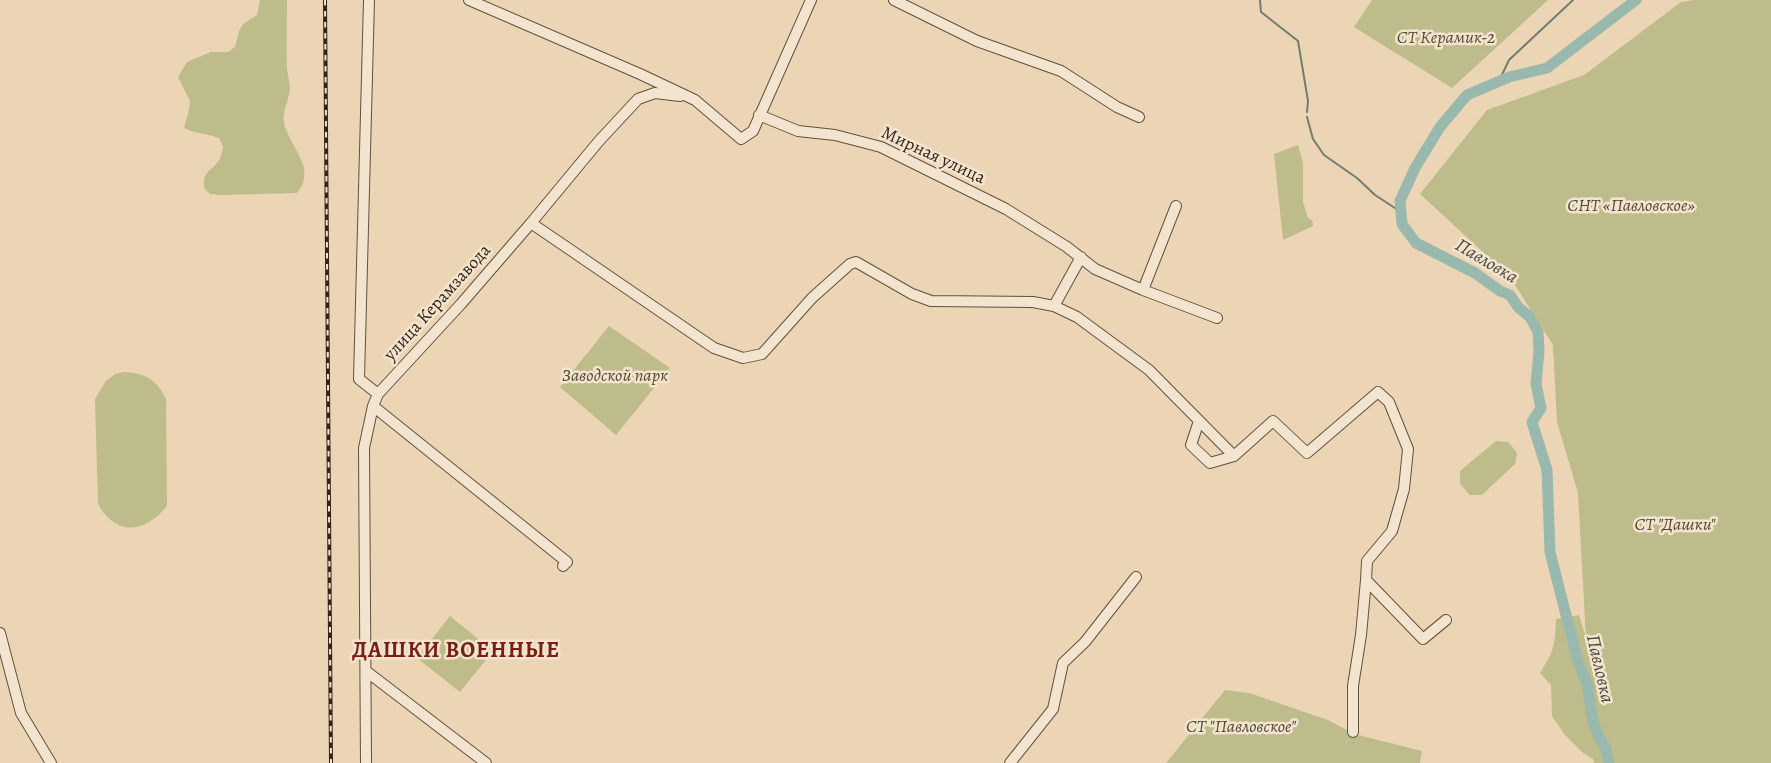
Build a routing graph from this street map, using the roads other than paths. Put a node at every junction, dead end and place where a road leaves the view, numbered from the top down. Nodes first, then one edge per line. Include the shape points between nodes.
1 (369, 0) edge
2 (469, 0) edge
3 (811, 0) edge
4 (894, 0) edge
5 (690, 98) junction
6 (759, 115) junction
7 (1139, 117) dead end
8 (1176, 206) dead end
9 (531, 223) junction
10 (1081, 257) junction
11 (1143, 290) junction
12 (1054, 306) junction
13 (1217, 318) dead end
14 (378, 394) junction
15 (373, 406) junction
16 (1199, 422) junction
17 (1234, 456) junction
18 (563, 566) dead end
19 (1136, 578) dead end
20 (1366, 580) junction
21 (1446, 620) dead end
22 (0, 633) edge
23 (366, 671) junction
24 (1352, 732) dead end
25 (51, 763) edge
26 (366, 763) edge
27 (486, 763) edge
28 (1010, 763) edge

1 - 14 street via 359,379
2 - 5 street
3 - 6 street
4 - 7 street via 977,41 1061,70 1117,107
5 - 6 street via 742,139 753,132
5 - 9 street, улица Керамзавода via 655,93 638,99
6 - 10 street, Мирная улица via 798,131 835,135 881,147 1006,209
8 - 11 street
9 - 12 street via 714,348 743,358 762,354 812,298 856,262 930,301 1033,302
9 - 14 street, улица Керамзавода
10 - 11 street, Мирная улица via 1095,269
10 - 12 street
11 - 13 street, Мирная улица
12 - 16 street via 1077,317 1149,370
14 - 15 street, улица Керамзавода
15 - 18 street via 566,562
15 - 23 street, улица Керамзавода via 364,448
16 - 17 street
16 - 17 street via 1191,445 1210,463
17 - 20 street via 1274,421 1307,453 1378,392 1389,402 1408,449 1404,489 1392,531 1367,561
19 - 28 street via 1085,642 1063,663 1053,709
20 - 21 street via 1423,639
20 - 24 street via 1353,686
22 - 25 street via 21,713
23 - 26 street, улица Керамзавода
23 - 27 street

